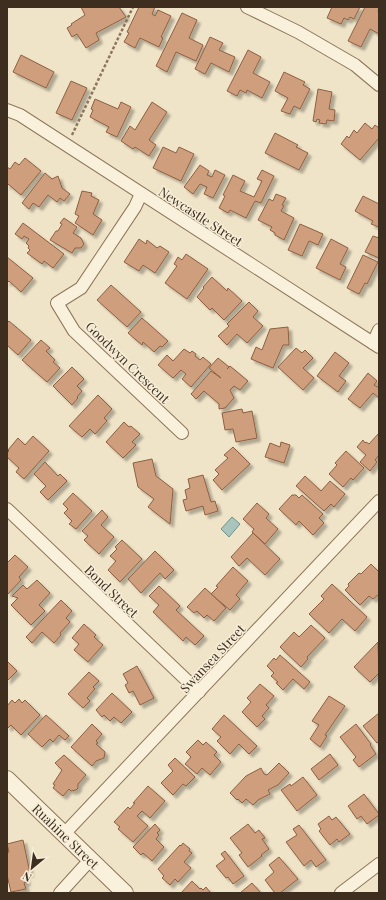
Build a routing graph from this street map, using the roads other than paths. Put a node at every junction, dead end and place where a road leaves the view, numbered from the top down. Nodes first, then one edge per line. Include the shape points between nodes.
1 (247, 7) edge
2 (379, 85) edge
3 (7, 110) edge
4 (141, 194) junction
5 (379, 330) edge
6 (376, 346) edge
7 (182, 433) dead end
8 (379, 501) edge
9 (7, 509) edge
10 (198, 692) junction
11 (7, 779) edge
12 (64, 834) junction
13 (90, 860) junction
14 (379, 864) edge
15 (60, 893) edge
16 (126, 893) edge
17 (342, 893) edge

1 - 2 street via 298,32 349,62
3 - 4 street, Newcastle Street via 20,115
4 - 6 street, Newcastle Street
4 - 7 street, Goodwyn Crescent via 81,288 57,303 74,331
5 - 6 street
8 - 10 street, Swansea Street
9 - 10 street, Bond Street
10 - 12 street, Swansea Street
11 - 12 street, Ruahine Street
12 - 13 street, Ruahine Street
13 - 15 street
13 - 16 street, Ruahine Street
14 - 17 street

